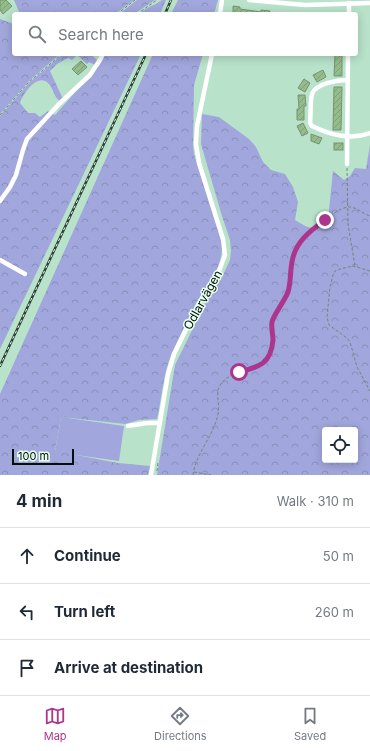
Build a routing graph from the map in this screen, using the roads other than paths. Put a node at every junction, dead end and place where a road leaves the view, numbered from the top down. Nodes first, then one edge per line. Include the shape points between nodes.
1 (222, 0) edge
2 (249, 0) edge
3 (349, 3) junction
4 (370, 3) edge
5 (220, 12) edge
6 (349, 12) edge
7 (102, 56) edge
8 (212, 56) edge
9 (348, 56) edge
10 (348, 80) junction
11 (370, 133) edge
12 (348, 136) junction
13 (347, 164) road end
14 (0, 201) edge
15 (0, 260) edge
16 (25, 274) dead end
17 (160, 423) junction
18 (128, 426) dead end
19 (151, 475) edge

1 - 5 street
2 - 3 street via 305,5
3 - 4 street
3 - 6 street
7 - 14 street via 90,75 27,139 16,175
8 - 17 street, Odlarvägen via 197,126 196,144 199,163 223,238 224,255 219,271 174,354
9 - 10 street
10 - 12 street
10 - 12 street via 328,83 312,93 310,122 312,126 329,133
11 - 12 street
12 - 13 street
15 - 16 street
17 - 18 street
17 - 19 street, Odlarvägen

